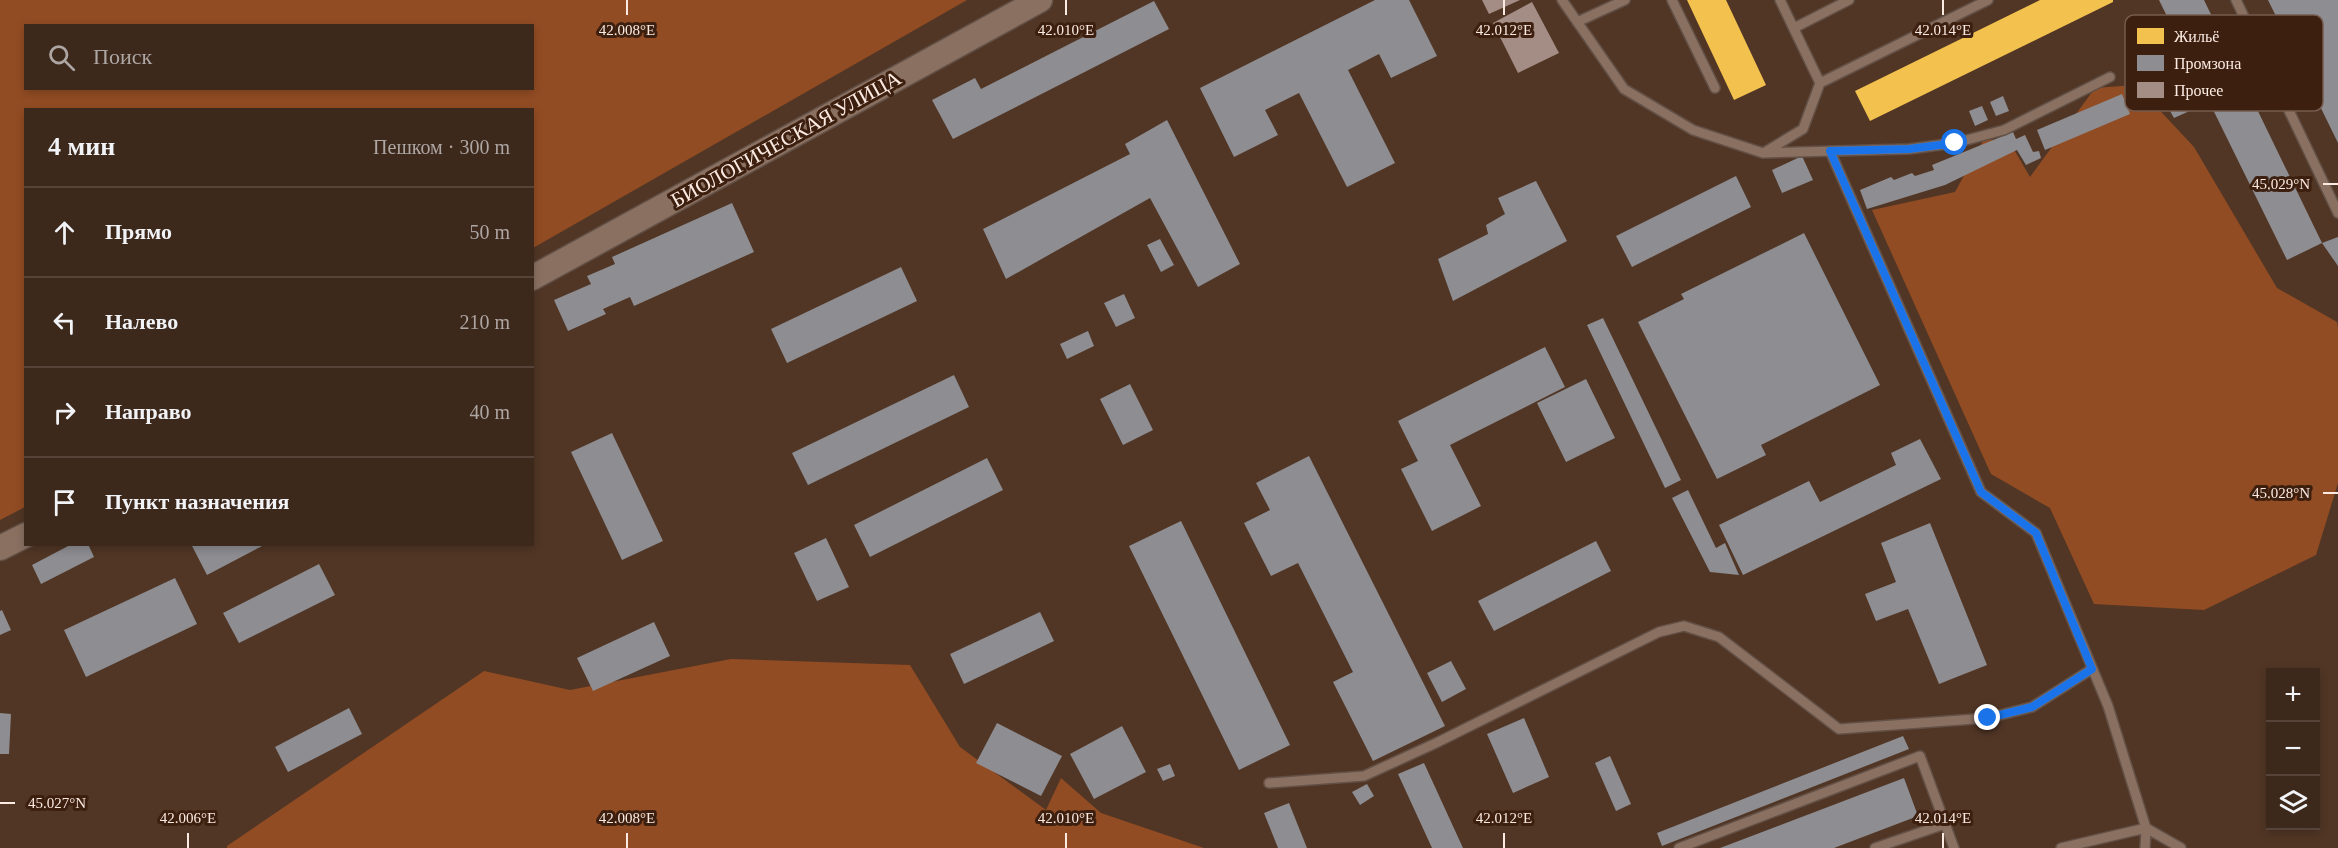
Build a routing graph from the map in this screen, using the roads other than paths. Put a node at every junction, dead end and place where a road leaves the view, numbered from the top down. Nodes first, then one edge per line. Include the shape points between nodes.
1 (1040, 0) edge
2 (1562, 0) edge
3 (1625, 0) edge
4 (1672, 0) edge
5 (1780, 0) edge
6 (1849, 0) edge
7 (1988, 0) edge
8 (2235, 0) edge
9 (2242, 15) edge
10 (1577, 22) junction
11 (1794, 28) junction
12 (2110, 77) dead end
13 (1820, 83) junction
14 (1715, 88) dead end
15 (2289, 111) edge
16 (1830, 151) junction
17 (1763, 153) junction
18 (2338, 213) edge
19 (534, 277) edge
20 (24, 536) edge
21 (0, 548) edge
22 (2092, 669) junction
23 (1269, 783) dead end
24 (1945, 824) junction
25 (2146, 828) junction
26 (1679, 848) edge
27 (1875, 848) edge
28 (1954, 848) edge
29 (2061, 848) edge
30 (2145, 848) edge
31 (2181, 848) edge

1 - 19 street, БИОЛОГИЧЕСКАЯ УЛИЦА
2 - 10 lane
3 - 10 lane
4 - 14 lane
5 - 11 lane
6 - 11 lane
7 - 13 lane
8 - 9 lane
10 - 17 lane via 1624,89 1693,130
11 - 13 lane
12 - 16 lane via 2004,130 1955,143 1909,149
13 - 17 lane via 1803,129
15 - 18 lane
16 - 17 lane
16 - 22 lane via 1981,492 2036,533
20 - 21 street
22 - 23 lane via 2032,707 1988,718 1839,729 1719,637 1684,626 1659,632 1364,776
22 - 25 lane via 2108,706
24 - 26 lane via 1920,756
24 - 27 lane
24 - 28 lane
25 - 29 lane
25 - 30 lane
25 - 31 lane

